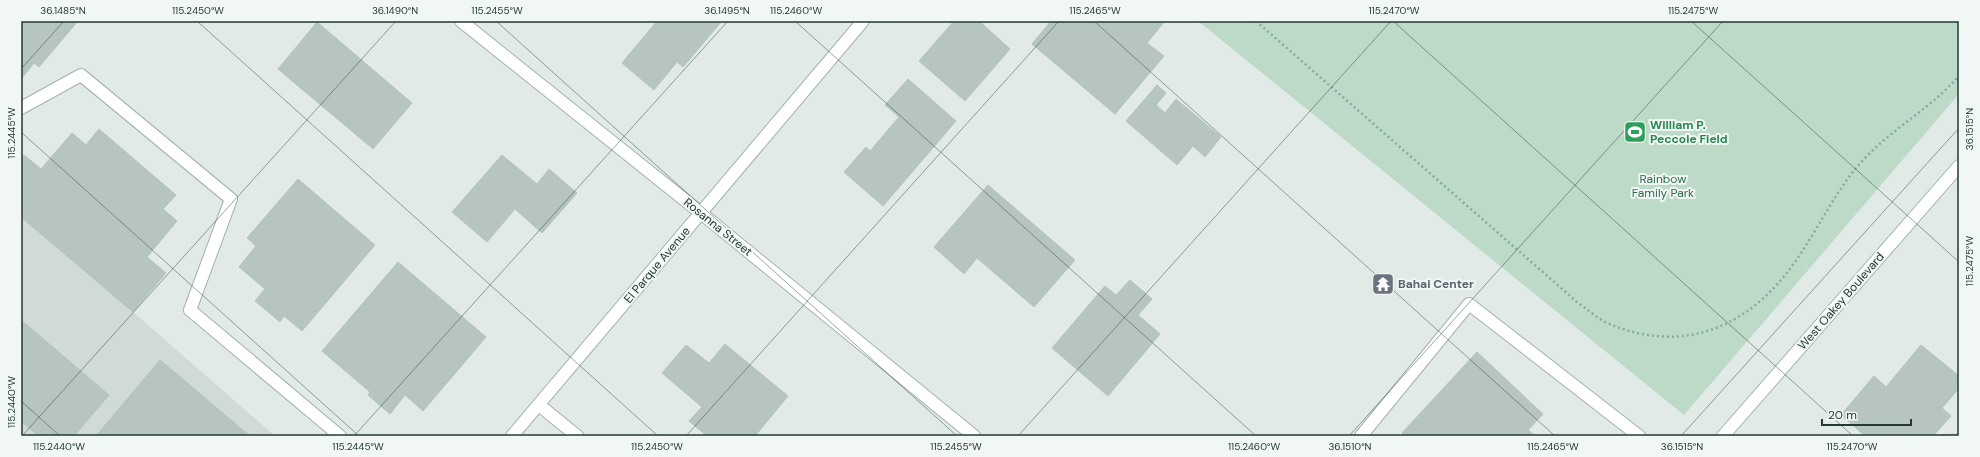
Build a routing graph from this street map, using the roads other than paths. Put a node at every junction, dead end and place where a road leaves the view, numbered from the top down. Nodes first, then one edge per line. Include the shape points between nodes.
1 (461, 21) edge
2 (864, 21) edge
3 (21, 108) edge
4 (1959, 166) edge
5 (701, 213) junction
6 (539, 405) junction
7 (340, 436) edge
8 (512, 436) edge
9 (577, 436) edge
10 (974, 436) edge
11 (1361, 436) edge
12 (1640, 436) edge
13 (1723, 436) edge

1 - 5 street, Rosanna Street
2 - 5 street, El Parque Avenue
3 - 7 street via 81,75 230,199 190,310
4 - 13 street, West Oakey Boulevard
5 - 6 street, El Parque Avenue
5 - 10 street, Rosanna Street
6 - 8 street, El Parque Avenue
6 - 9 street
11 - 12 street via 1469,304

